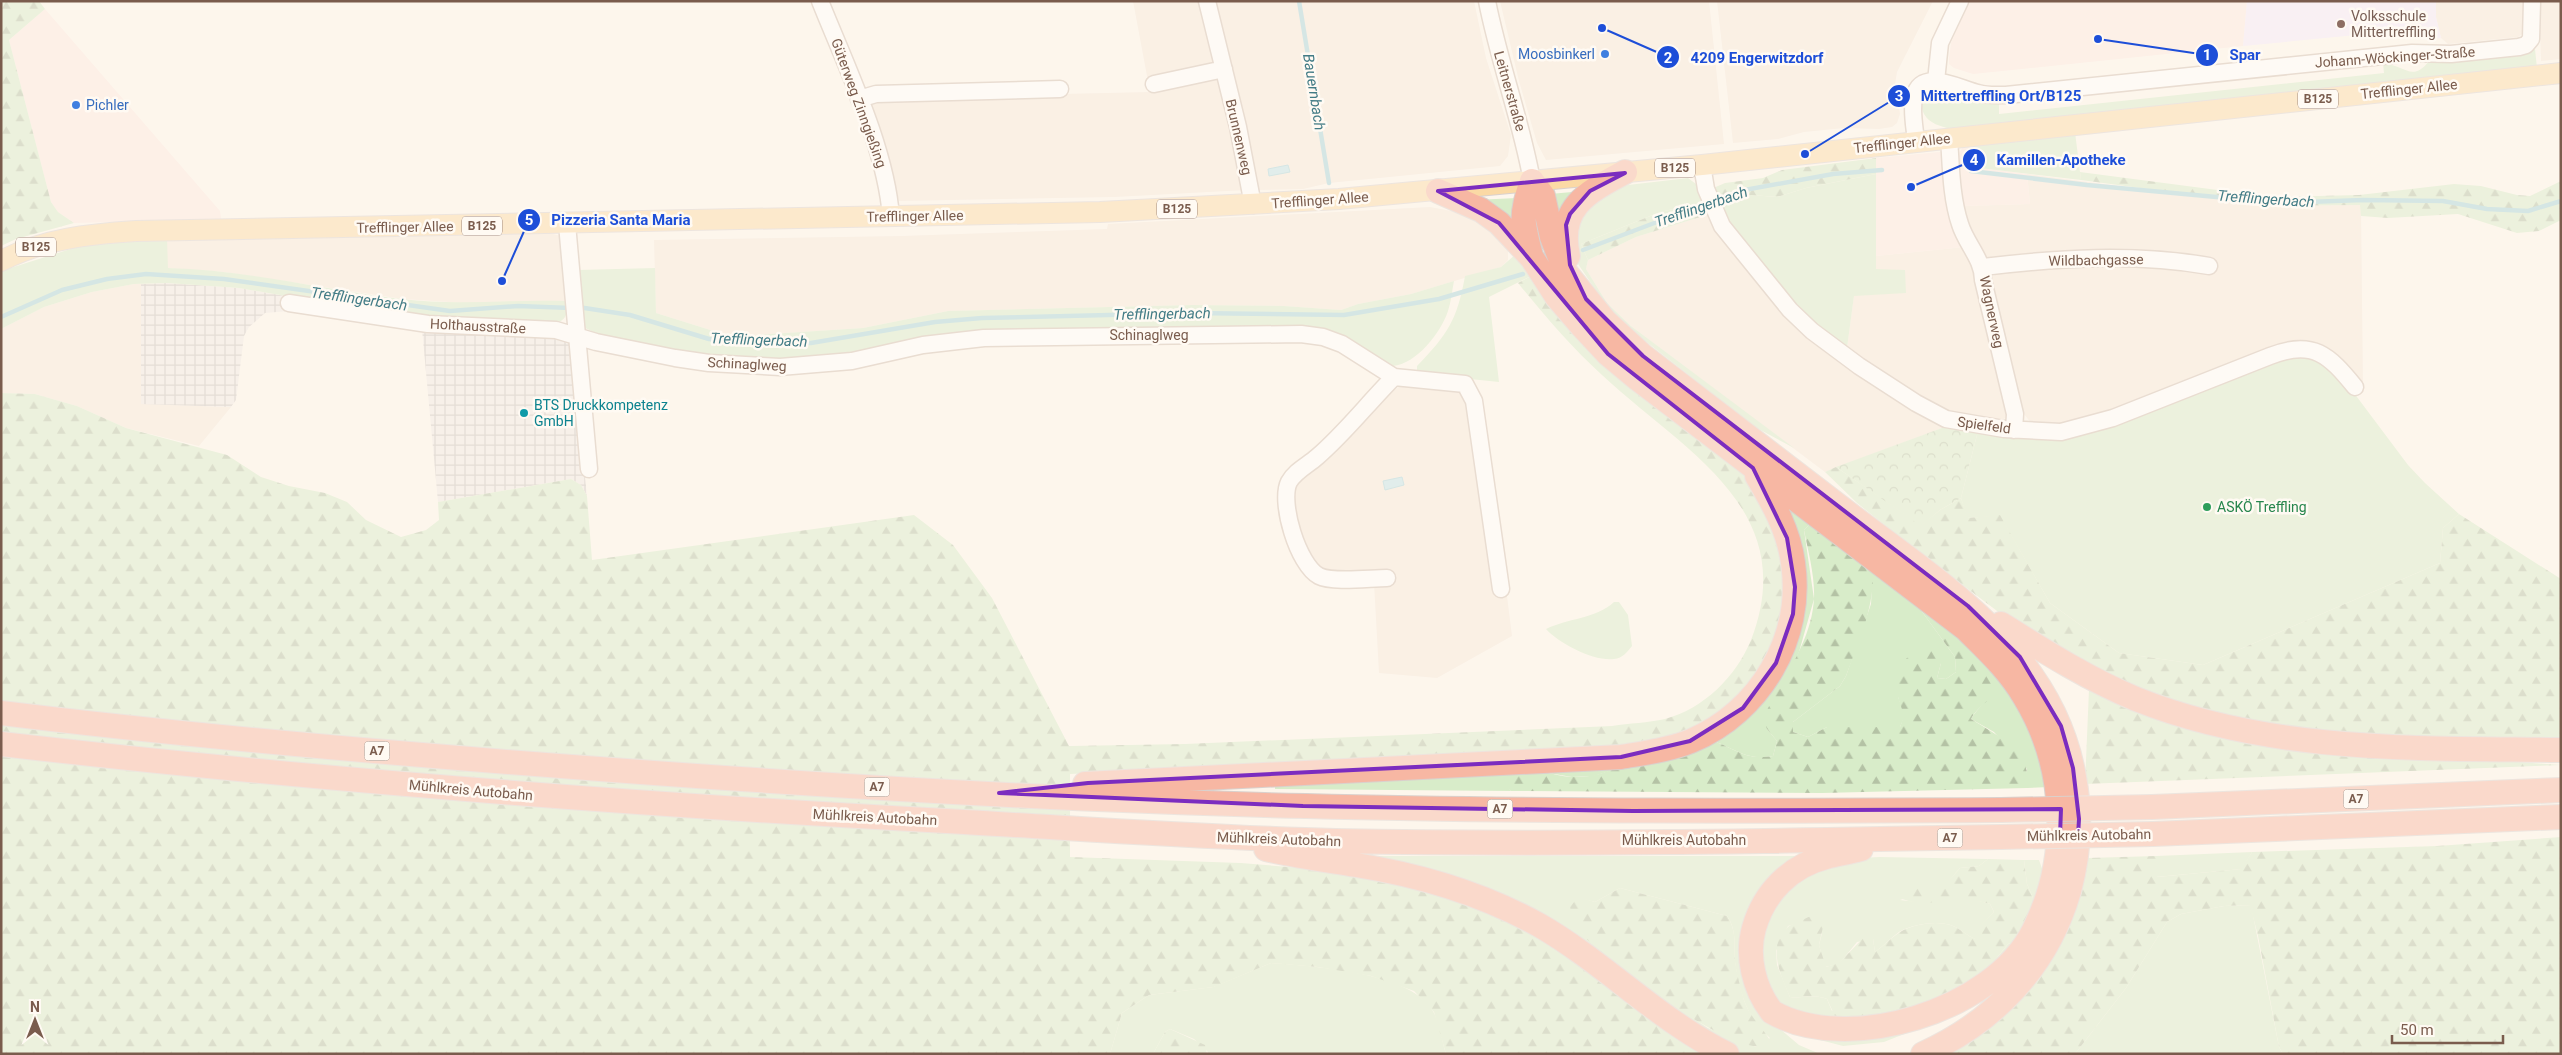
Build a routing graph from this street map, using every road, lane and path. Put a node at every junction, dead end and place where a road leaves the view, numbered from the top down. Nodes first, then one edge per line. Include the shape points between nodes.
1 (820, 1) edge
2 (1207, 1) edge
3 (1487, 1) edge
4 (1960, 1) edge
5 (2532, 1) edge
6 (1224, 69) junction
7 (2561, 73) edge
8 (1936, 81) junction
9 (1154, 84) dead end
10 (1060, 89) dead end
11 (858, 99) junction
12 (1949, 138) junction
13 (1916, 142) junction
14 (1702, 165) junction
15 (1625, 172) junction
16 (1532, 181) junction
17 (1438, 191) junction
18 (1253, 204) junction
19 (891, 212) junction
20 (567, 224) junction
21 (1532, 258) junction
22 (1, 261) edge
23 (2209, 266) dead end
24 (1983, 267) junction
25 (1580, 291) junction
26 (289, 303) dead end
27 (576, 328) junction
28 (1394, 377) junction
29 (2356, 387) dead end
30 (2014, 430) junction
31 (1753, 468) junction
32 (589, 469) dead end
33 (1387, 578) dead end
34 (1501, 589) dead end
35 (1968, 606) junction
36 (1, 714) edge
37 (1, 744) edge
38 (2561, 750) edge
39 (2561, 790) edge
40 (999, 793) junction
41 (2561, 817) edge
42 (1211, 837) junction
43 (1899, 839) junction
44 (1872, 1049) dead end
45 (1847, 1050) dead end
46 (1727, 1054) edge
47 (1923, 1054) edge

1 - 11 street, Güterweg Zinngießing
2 - 6 street, Brunnenweg
3 - 16 street, Leitnerstraße
4 - 8 street via 1940,42
5 - 8 street, Johann-Wöckinger-Straße via 2531,39 2519,47 2451,54 2412,53 2006,95 1982,94
6 - 9 street
6 - 18 street, Brunnenweg
7 - 12 main road, Trefflinger Allee / B125
8 - 13 street via 1922,86 1914,97
10 - 11 street via 876,94
11 - 19 street, Güterweg Zinngießing via 884,169
12 - 13 main road, Trefflinger Allee / B125
12 - 24 street, Wagnerweg via 1953,189 1960,224 1964,237
13 - 14 main road, Trefflinger Allee / B125
14 - 15 main road, Trefflinger Allee / B125
14 - 30 street, Spielfeld via 1706,189 1729,238 1812,331 1852,361 1946,419
15 - 16 main road, Trefflinger Allee / B125
15 - 25 highway via 1590,191 1570,214 1565,236 1570,265
16 - 17 main road, Trefflinger Allee / B125
16 - 21 highway via 1522,207
16 - 25 highway via 1543,196 1558,255 1566,273
17 - 18 main road, Trefflinger Allee / B125
17 - 21 highway via 1457,198 1499,223
18 - 19 main road, Trefflinger Allee / B125 via 1100,212
19 - 20 main road, Trefflinger Allee / B125
20 - 22 main road, Trefflinger Allee / B125 via 136,231 73,237
20 - 27 street
21 - 31 highway via 1557,297 1608,354
23 - 24 street, Wildbachgasse via 2095,258
24 - 30 street, Wagnerweg via 1983,280 2015,414
25 - 35 highway via 1605,321 1643,356
26 - 27 street, Holthausstraße via 390,320 473,327
27 - 28 street, Schinaglweg via 683,360 780,367 852,361 924,345 984,338 1301,334 1342,344
27 - 32 street
28 - 33 street via 1317,457 1300,469 1289,481 1286,492 1286,507 1298,550 1318,576 1332,579
28 - 34 street via 1454,381 1465,384 1470,391
29 - 30 street, Spielfeld via 2325,354 2311,349 2292,350 2088,426 2061,432
31 - 40 highway via 1788,538 1793,563 1793,614 1786,640 1762,686 1743,708 1690,741 1621,757 1088,783
31 - 44 highway via 1966,629 1993,656 2024,695 2035,715 2045,736 2056,782 2060,815 2053,876 2034,930 2019,955 1975,1001 1948,1020 1919,1034
35 - 38 highway via 2095,680 2152,705 2231,728 2305,741 2405,748
35 - 47 highway via 2020,656 2061,726 2077,793 2077,850 2063,911 2044,951 2022,981 1976,1024
36 - 40 highway, Mühlkreis Autobahn / A7 via 469,759
37 - 42 highway, Mühlkreis Autobahn / A7 via 212,767 519,794
39 - 40 highway, Mühlkreis Autobahn / A7, bridge via 2152,807 1633,811 1303,806
41 - 43 highway, Mühlkreis Autobahn / A7, bridge via 2153,834
42 - 43 highway, Mühlkreis Autobahn / A7 via 1491,842
42 - 46 highway via 1292,856 1424,879 1487,900 1539,925 1662,1015
43 - 45 highway via 1825,857 1790,874 1766,900 1753,933 1753,968 1758,987 1780,1021 1815,1044

